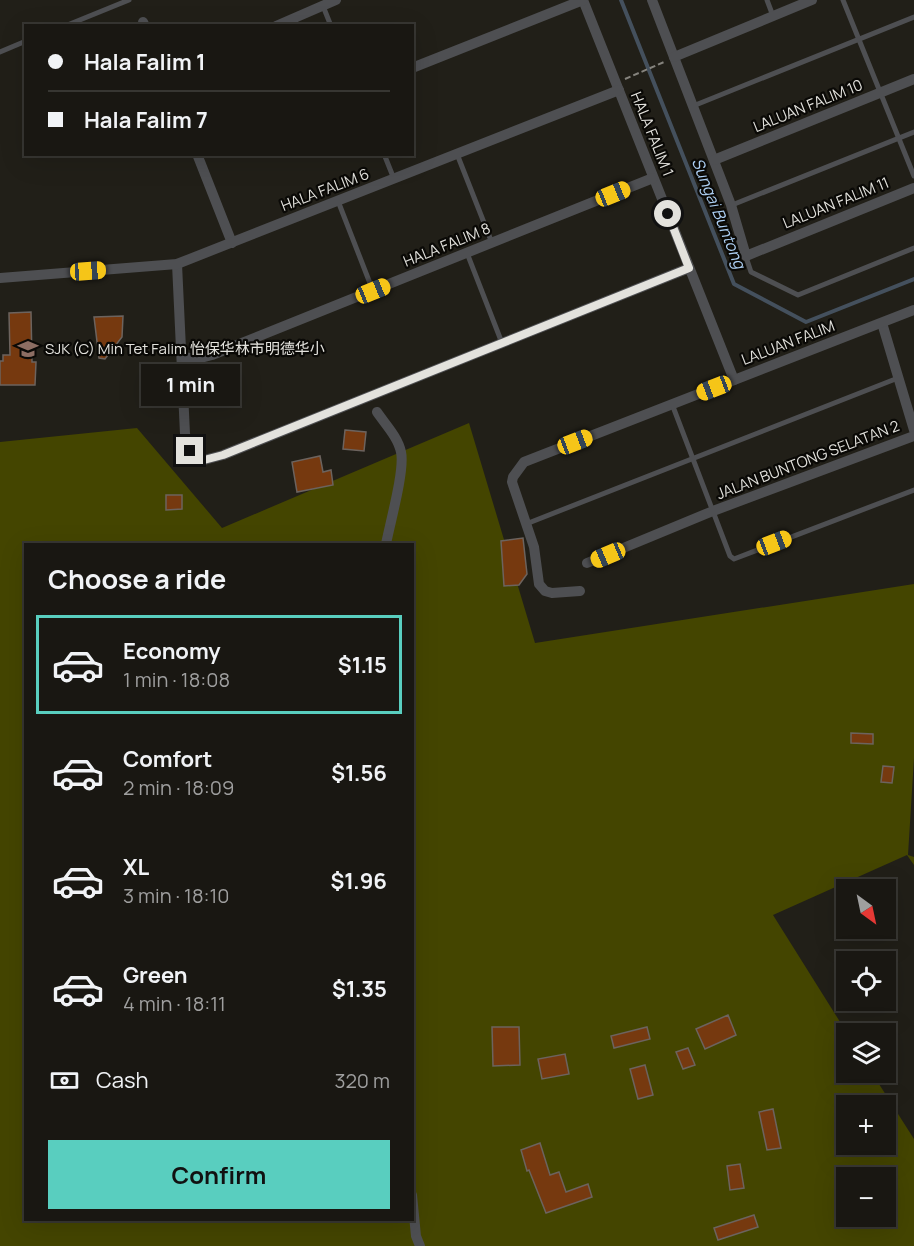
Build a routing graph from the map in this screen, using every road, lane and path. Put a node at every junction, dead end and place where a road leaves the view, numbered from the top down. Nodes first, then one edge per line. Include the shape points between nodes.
1 (129, 0) edge
2 (336, 0) edge
3 (583, 0) edge
4 (652, 0) edge
5 (767, 0) edge
6 (812, 0) edge
7 (843, 0) edge
8 (323, 6) junction
9 (773, 16) junction
10 (914, 17) edge
11 (70, 24) edge
12 (281, 24) edge
13 (330, 24) edge
14 (859, 39) junction
15 (24, 42) edge
16 (0, 52) edge
17 (674, 57) junction
18 (656, 66) dead end
19 (414, 67) edge
20 (633, 76) dead end
21 (914, 79) edge
22 (619, 90) junction
23 (880, 93) junction
24 (693, 106) junction
25 (914, 132) edge
26 (899, 138) junction
27 (457, 154) junction
28 (197, 156) edge
29 (385, 156) edge
30 (714, 160) junction
31 (914, 176) edge
32 (653, 178) junction
33 (394, 179) junction
34 (914, 188) edge
35 (338, 201) junction
36 (731, 205) junction
37 (232, 243) junction
38 (492, 243) junction
39 (914, 248) edge
40 (467, 253) junction
41 (746, 256) junction
42 (177, 264) junction
43 (689, 268) junction
44 (0, 278) edge
45 (373, 291) junction
46 (914, 310) edge
47 (882, 323) junction
48 (502, 342) junction
49 (183, 357) junction
50 (898, 378) junction
51 (734, 380) junction
52 (672, 404) junction
53 (377, 412) dead end
54 (914, 430) edge
55 (914, 436) edge
56 (693, 458) junction
57 (914, 490) edge
58 (713, 511) junction
59 (526, 524) junction
60 (386, 543) edge
61 (587, 563) dead end
62 (580, 591) dead end
63 (414, 1216) edge
64 (420, 1246) edge

1 - 11 lane
2 - 8 street
3 - 19 street
3 - 22 street, HALA FALIM 1
4 - 17 street
5 - 9 lane
6 - 9 street
7 - 14 lane
8 - 12 street
8 - 13 lane
9 - 17 street
10 - 14 lane
14 - 23 lane
14 - 24 lane
15 - 16 lane
17 - 24 street
18 - 20 path
21 - 23 street, LALUAN FALIM 10
22 - 27 street, HALA FALIM 6
22 - 32 street, HALA FALIM 1
23 - 26 lane
23 - 30 street, LALUAN FALIM 10
24 - 30 street
25 - 26 lane
26 - 31 lane
26 - 36 lane
27 - 33 street, HALA FALIM 6
27 - 38 lane
28 - 37 street
29 - 33 lane
30 - 36 street
32 - 38 street, HALA FALIM 8
32 - 43 street, HALA FALIM 1
33 - 35 street, HALA FALIM 6
34 - 41 street, LALUAN FALIM 11
35 - 37 street, HALA FALIM 6
35 - 45 lane
36 - 41 street
37 - 42 street, HALA FALIM 6
38 - 40 street, HALA FALIM 8
39 - 41 lane via 798,295 751,272
40 - 45 street, HALA FALIM 8
40 - 48 lane
42 - 44 street, HALA FALIM 6
42 - 49 street
43 - 48 street
43 - 51 street, HALA FALIM 1
45 - 49 street, HALA FALIM 8 via 212,355
46 - 47 street, LALUAN FALIM
47 - 50 street
47 - 51 street, LALUAN FALIM
48 - 49 street via 204,460 190,451 185,434
50 - 54 street
50 - 56 lane
51 - 52 street, LALUAN FALIM
52 - 56 lane
52 - 59 street, LALUAN FALIM via 524,462 512,482
53 - 60 street via 401,453
55 - 58 street, JALAN BUNTONG SELATAN 2
56 - 58 lane
56 - 59 lane
57 - 58 lane via 734,559
58 - 61 street, JALAN BUNTONG SELATAN 2
59 - 62 street, LALUAN FALIM via 539,584 552,593
63 - 64 street

